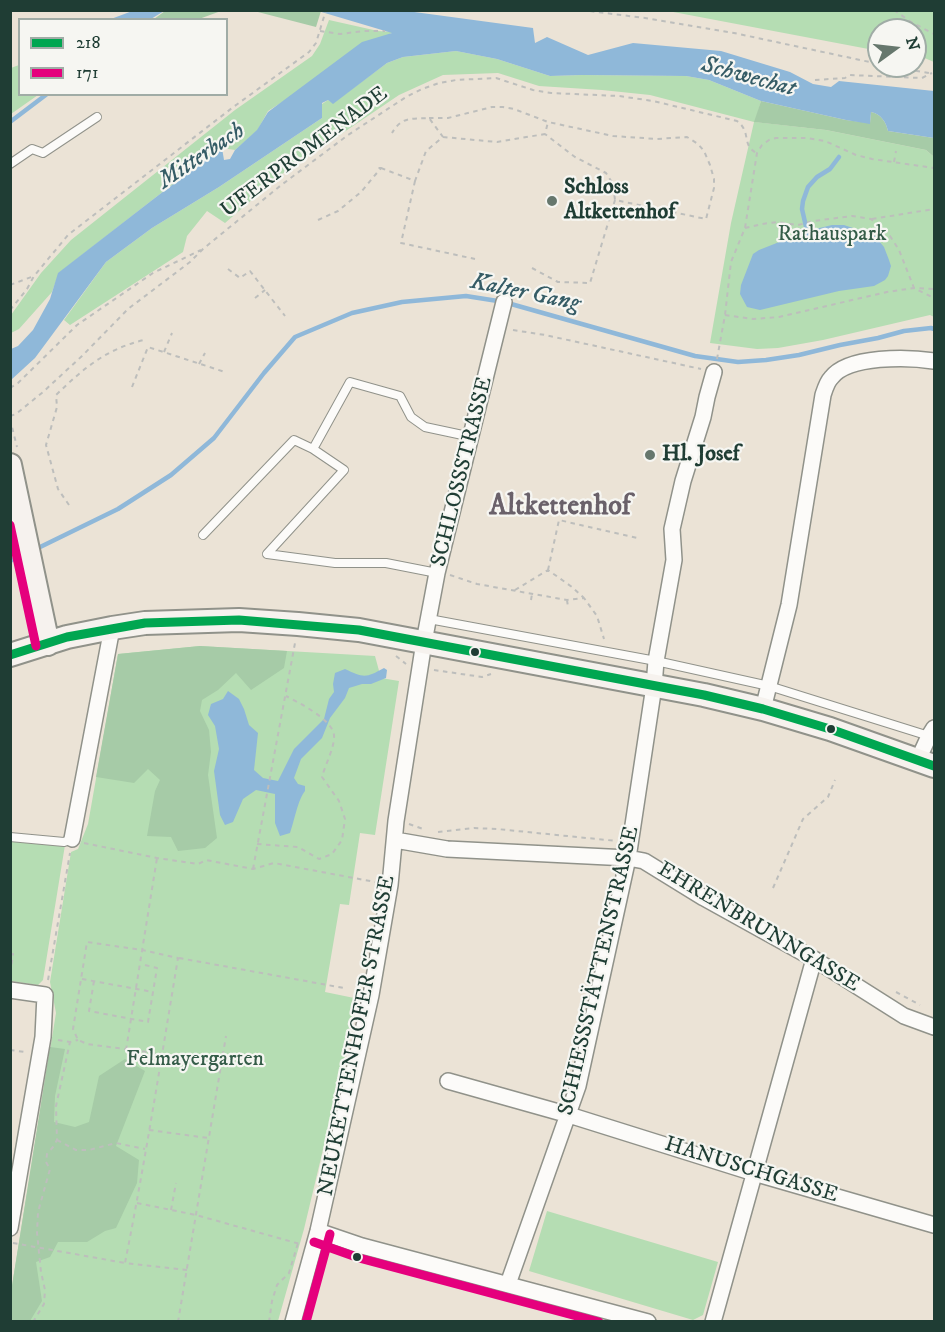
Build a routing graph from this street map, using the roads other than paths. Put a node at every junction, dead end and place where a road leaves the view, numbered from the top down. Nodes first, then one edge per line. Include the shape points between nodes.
1 (97, 117) dead end
2 (10, 164) edge
3 (504, 303) dead end
4 (934, 361) edge
5 (715, 370) road end
6 (472, 436) junction
7 (313, 449) junction
8 (10, 465) edge
9 (203, 535) dead end
10 (20, 536) edge
11 (437, 573) junction
12 (429, 619) junction
13 (112, 628) junction
14 (424, 642) junction
15 (48, 644) junction
16 (10, 655) edge
17 (656, 661) junction
18 (654, 686) junction
19 (769, 686) junction
20 (764, 709) junction
21 (932, 732) edge
22 (926, 763) edge
23 (10, 837) edge
24 (72, 839) joint
25 (395, 840) junction
26 (628, 858) junction
27 (814, 959) junction
28 (10, 990) edge
29 (934, 1027) edge
30 (448, 1081) dead end
31 (569, 1115) junction
32 (754, 1173) junction
33 (934, 1225) edge
34 (10, 1228) edge
35 (316, 1239) junction
36 (508, 1284) junction
37 (293, 1322) edge
38 (648, 1322) edge
39 (713, 1322) edge

1 - 2 lane via 43,153 32,149
3 - 6 street, SCHLOSSSTRASSE
4 - 19 street via 883,359 846,366 831,377 823,394 789,605
5 - 17 street, SCHIESSSTÄTTENSTRASSE via 672,529 674,560
6 - 7 lane via 426,427 411,417 400,396 350,382
6 - 11 street, SCHLOSSSTRASSE
7 - 9 lane via 294,440
7 - 11 lane via 344,470 267,554 335,563 386,563
8 - 10 main road
10 - 15 main road via 32,567
11 - 12 street, SCHLOSSSTRASSE
12 - 14 street, SCHLOSSSTRASSE
12 - 17 lane
13 - 14 main road via 239,620 358,630
13 - 15 main road
13 - 24 street
14 - 18 main road
14 - 25 street, NEUKETTENHOFER STRASSE
15 - 16 main road
17 - 18 street, SCHIESSSTÄTTENSTRASSE
17 - 19 lane
18 - 20 main road
18 - 26 street, SCHIESSSTÄTTENSTRASSE
19 - 20 street
19 - 21 lane
20 - 22 main road
21 - 22 street
23 - 24 lane via 64,842
25 - 26 street, EHRENBRUNNGASSE via 447,849
25 - 35 street, NEUKETTENHOFER STRASSE via 371,994
26 - 27 street, EHRENBRUNNGASSE via 644,861
26 - 31 street, SCHIESSSTÄTTENSTRASSE
27 - 29 street, EHRENBRUNNGASSE via 904,1016
27 - 32 street
28 - 34 street via 45,995 43,1037
30 - 31 street, HANUSCHGASSE
31 - 32 street, HANUSCHGASSE
31 - 36 street, SCHIESSSTÄTTENSTRASSE
32 - 33 street, HANUSCHGASSE
32 - 39 street
35 - 36 street via 362,1246
35 - 37 street, NEUKETTENHOFER STRASSE
36 - 38 street

